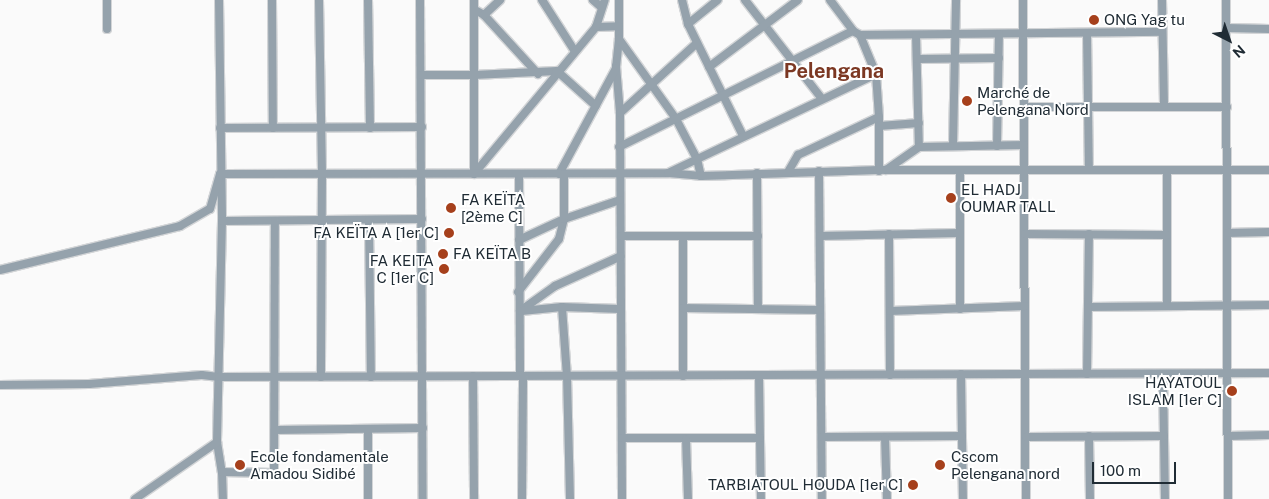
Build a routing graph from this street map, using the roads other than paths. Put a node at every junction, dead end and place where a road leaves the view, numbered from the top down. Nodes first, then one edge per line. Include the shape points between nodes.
1 (107, 0) edge
2 (219, 0) edge
3 (272, 0) edge
4 (319, 0) edge
5 (368, 0) edge
6 (420, 0) edge
7 (474, 0) edge
8 (500, 0) edge
9 (542, 0) edge
10 (593, 0) edge
11 (619, 0) edge
12 (682, 0) edge
13 (718, 0) edge
14 (746, 0) edge
15 (798, 0) edge
16 (830, 0) edge
17 (956, 0) edge
18 (1023, 0) edge
19 (1162, 0) edge
20 (1226, 0) edge
21 (603, 4) edge
22 (475, 10) junction
23 (484, 15) junction
24 (688, 24) junction
25 (619, 26) junction
26 (765, 26) junction
27 (596, 27) junction
28 (1226, 28) junction
29 (107, 29) dead end
30 (1269, 29) edge
31 (1162, 32) junction
32 (857, 33) junction
33 (1087, 33) junction
34 (999, 34) junction
35 (1024, 34) junction
36 (916, 35) junction
37 (955, 35) junction
38 (620, 40) junction
39 (697, 43) junction
40 (574, 50) junction
41 (999, 58) junction
42 (917, 59) junction
43 (955, 59) junction
44 (793, 61) junction
45 (616, 66) junction
46 (709, 67) junction
47 (557, 72) junction
48 (538, 74) junction
49 (876, 74) junction
50 (422, 75) junction
51 (474, 76) junction
52 (652, 84) junction
53 (723, 95) junction
54 (822, 99) junction
55 (596, 106) junction
56 (1024, 106) junction
57 (1164, 106) junction
58 (1088, 107) junction
59 (1227, 107) junction
60 (620, 113) junction
61 (879, 117) junction
62 (676, 119) junction
63 (919, 124) junction
64 (879, 126) junction
65 (422, 127) junction
66 (220, 128) junction
67 (273, 128) junction
68 (321, 128) junction
69 (370, 128) junction
70 (743, 136) junction
71 (1024, 145) junction
72 (953, 146) junction
73 (997, 146) junction
74 (619, 147) junction
75 (919, 147) junction
76 (697, 159) junction
77 (960, 170) junction
78 (1024, 170) junction
79 (1089, 170) junction
80 (1167, 170) junction
81 (1227, 170) junction
82 (1269, 170) edge
83 (819, 171) junction
84 (883, 171) junction
85 (422, 172) junction
86 (788, 172) junction
87 (668, 173) junction
88 (757, 173) junction
89 (220, 174) junction
90 (322, 174) junction
91 (474, 174) junction
92 (519, 174) junction
93 (562, 174) junction
94 (620, 174) junction
95 (701, 176) junction
96 (620, 200) junction
97 (564, 219) junction
98 (422, 220) junction
99 (222, 221) junction
100 (274, 221) junction
101 (322, 221) junction
102 (369, 221) junction
103 (1269, 232) edge
104 (960, 233) junction
105 (1227, 233) junction
106 (889, 234) junction
107 (1025, 234) junction
108 (1089, 234) junction
109 (1167, 235) junction
110 (621, 236) junction
111 (682, 236) junction
112 (758, 236) junction
113 (820, 236) junction
114 (519, 240) junction
115 (621, 256) junction
116 (0, 270) edge
117 (518, 292) junction
118 (1227, 305) junction
119 (1269, 305) edge
120 (1025, 306) junction
121 (1167, 306) junction
122 (562, 307) junction
123 (1088, 307) junction
124 (682, 308) junction
125 (620, 309) junction
126 (758, 309) junction
127 (960, 309) junction
128 (820, 310) junction
129 (520, 311) junction
130 (890, 311) junction
131 (1228, 373) junction
132 (1269, 373) edge
133 (961, 374) junction
134 (1026, 374) junction
135 (1087, 374) junction
136 (1163, 374) junction
137 (423, 375) junction
138 (759, 375) junction
139 (821, 375) junction
140 (890, 375) junction
141 (473, 376) junction
142 (521, 376) junction
143 (567, 376) junction
144 (622, 376) junction
145 (683, 376) junction
146 (219, 377) junction
147 (274, 377) junction
148 (321, 377) junction
149 (371, 377) junction
150 (0, 385) edge
151 (423, 428) junction
152 (368, 429) junction
153 (275, 430) junction
154 (1269, 435) edge
155 (962, 436) junction
156 (1090, 436) junction
157 (1164, 436) junction
158 (1228, 436) junction
159 (822, 437) junction
160 (885, 437) junction
161 (1026, 437) junction
162 (622, 438) junction
163 (760, 438) junction
164 (686, 439) junction
165 (217, 442) junction
166 (222, 472) junction
167 (135, 499) edge
168 (223, 499) edge
169 (368, 499) edge
170 (423, 499) edge
171 (474, 499) edge
172 (522, 499) edge
173 (570, 499) edge
174 (622, 499) edge
175 (688, 499) edge
176 (761, 499) edge
177 (822, 499) edge
178 (887, 499) edge
179 (962, 499) edge
180 (1026, 499) edge
181 (1090, 499) edge
182 (1165, 499) edge
183 (1228, 499) edge

1 - 29 street
2 - 66 street
3 - 67 street
4 - 68 street
5 - 69 street
6 - 50 street
7 - 22 street
8 - 23 street
9 - 40 street
10 - 21 street
11 - 25 street
12 - 24 street
13 - 24 street
14 - 26 street
15 - 26 street
16 - 32 street
17 - 37 street
18 - 35 street
19 - 31 street
20 - 28 street
21 - 27 street
22 - 23 street
22 - 51 street
23 - 48 street
24 - 39 street
25 - 27 street
25 - 38 street
26 - 44 street
26 - 46 street
27 - 40 street
28 - 30 street
28 - 59 street
31 - 33 street
31 - 57 street
32 - 36 street
32 - 44 street
32 - 49 street
33 - 35 street
33 - 58 street
34 - 35 street
34 - 37 street
34 - 41 street
35 - 56 street
36 - 37 street
36 - 42 street
37 - 43 street
38 - 45 street
38 - 52 street
39 - 46 street
39 - 52 street
40 - 47 street
41 - 43 street
41 - 73 street
42 - 43 street
42 - 63 street
43 - 72 street
44 - 53 street
44 - 54 street
45 - 55 street
45 - 60 street
46 - 53 street
47 - 48 street
47 - 55 street
47 - 91 street
48 - 51 street
49 - 54 street
49 - 61 street
50 - 51 street
50 - 65 street
51 - 91 street
52 - 60 street
52 - 62 street
53 - 62 street
53 - 70 street
54 - 70 street
55 - 93 street
56 - 58 street
56 - 71 street
57 - 58 street
57 - 59 street
58 - 79 street
59 - 81 street
60 - 74 street
61 - 64 street
61 - 86 street via 798,155
62 - 74 street
62 - 76 street
63 - 64 street
63 - 75 street
64 - 84 street
65 - 69 street
65 - 85 street
66 - 67 street
66 - 89 street
67 - 68 street
68 - 69 street
68 - 90 street
70 - 76 street
71 - 73 street
71 - 78 street
72 - 73 street
72 - 75 street
74 - 94 street
75 - 84 street
76 - 87 street
76 - 95 street
77 - 78 street
77 - 84 street
77 - 104 street
78 - 79 street
78 - 107 street
79 - 80 street
80 - 81 street
80 - 109 street
81 - 82 street
81 - 105 street
83 - 84 street
83 - 86 street
83 - 113 street
85 - 90 street
85 - 91 street
85 - 98 street
86 - 88 street
87 - 94 street
87 - 95 street
88 - 95 street
88 - 112 street
89 - 90 street
89 - 99 street
89 - 116 street via 210,209 180,226
90 - 101 street
91 - 92 street
92 - 93 street
92 - 114 street
93 - 94 street
93 - 97 street
94 - 96 street
96 - 97 street
96 - 110 street
97 - 114 street
97 - 117 street via 559,239
98 - 102 street
98 - 137 street
99 - 100 street
99 - 146 street
100 - 101 street
100 - 147 street
101 - 102 street
101 - 148 street
102 - 149 street
103 - 105 street
104 - 106 street
104 - 127 street
105 - 118 street
106 - 113 street
106 - 130 street
107 - 108 street
107 - 120 street
108 - 109 street
108 - 123 street
109 - 121 street
110 - 111 street
110 - 115 street
111 - 112 street
111 - 124 street
112 - 126 street
113 - 128 street
114 - 117 street
115 - 125 street
115 - 129 street via 555,286
117 - 129 street
118 - 119 street
118 - 121 street
118 - 131 street
120 - 127 street
120 - 134 street
121 - 123 street
122 - 125 street
122 - 129 street
122 - 143 street
123 - 135 street
124 - 126 street
124 - 145 street
125 - 144 street
126 - 128 street
127 - 130 street
128 - 139 street
129 - 142 street
130 - 140 street
131 - 132 street
131 - 136 street
131 - 158 street
133 - 134 street
133 - 140 street
133 - 155 street
134 - 135 street
134 - 161 street
135 - 136 street
136 - 157 street
137 - 141 street
137 - 149 street
137 - 151 street
138 - 139 street
138 - 145 street
138 - 163 street
139 - 140 street
139 - 159 street
141 - 142 street
141 - 171 street
142 - 143 street
142 - 172 street
143 - 144 street
143 - 173 street
144 - 145 street
144 - 162 street
146 - 147 street
146 - 150 street via 202,375 90,384
146 - 165 street
147 - 148 street
147 - 153 street
148 - 149 street
151 - 152 street
151 - 170 street
152 - 153 street
152 - 169 street
153 - 166 street via 274,473
154 - 158 street
155 - 160 street
155 - 179 street
156 - 157 street
156 - 161 street
156 - 181 street
157 - 182 street
158 - 183 street
159 - 160 street
159 - 177 street
160 - 178 street
161 - 180 street
162 - 164 street
162 - 174 street
163 - 164 street
163 - 176 street
164 - 175 street
165 - 166 street
165 - 167 street
166 - 168 street

